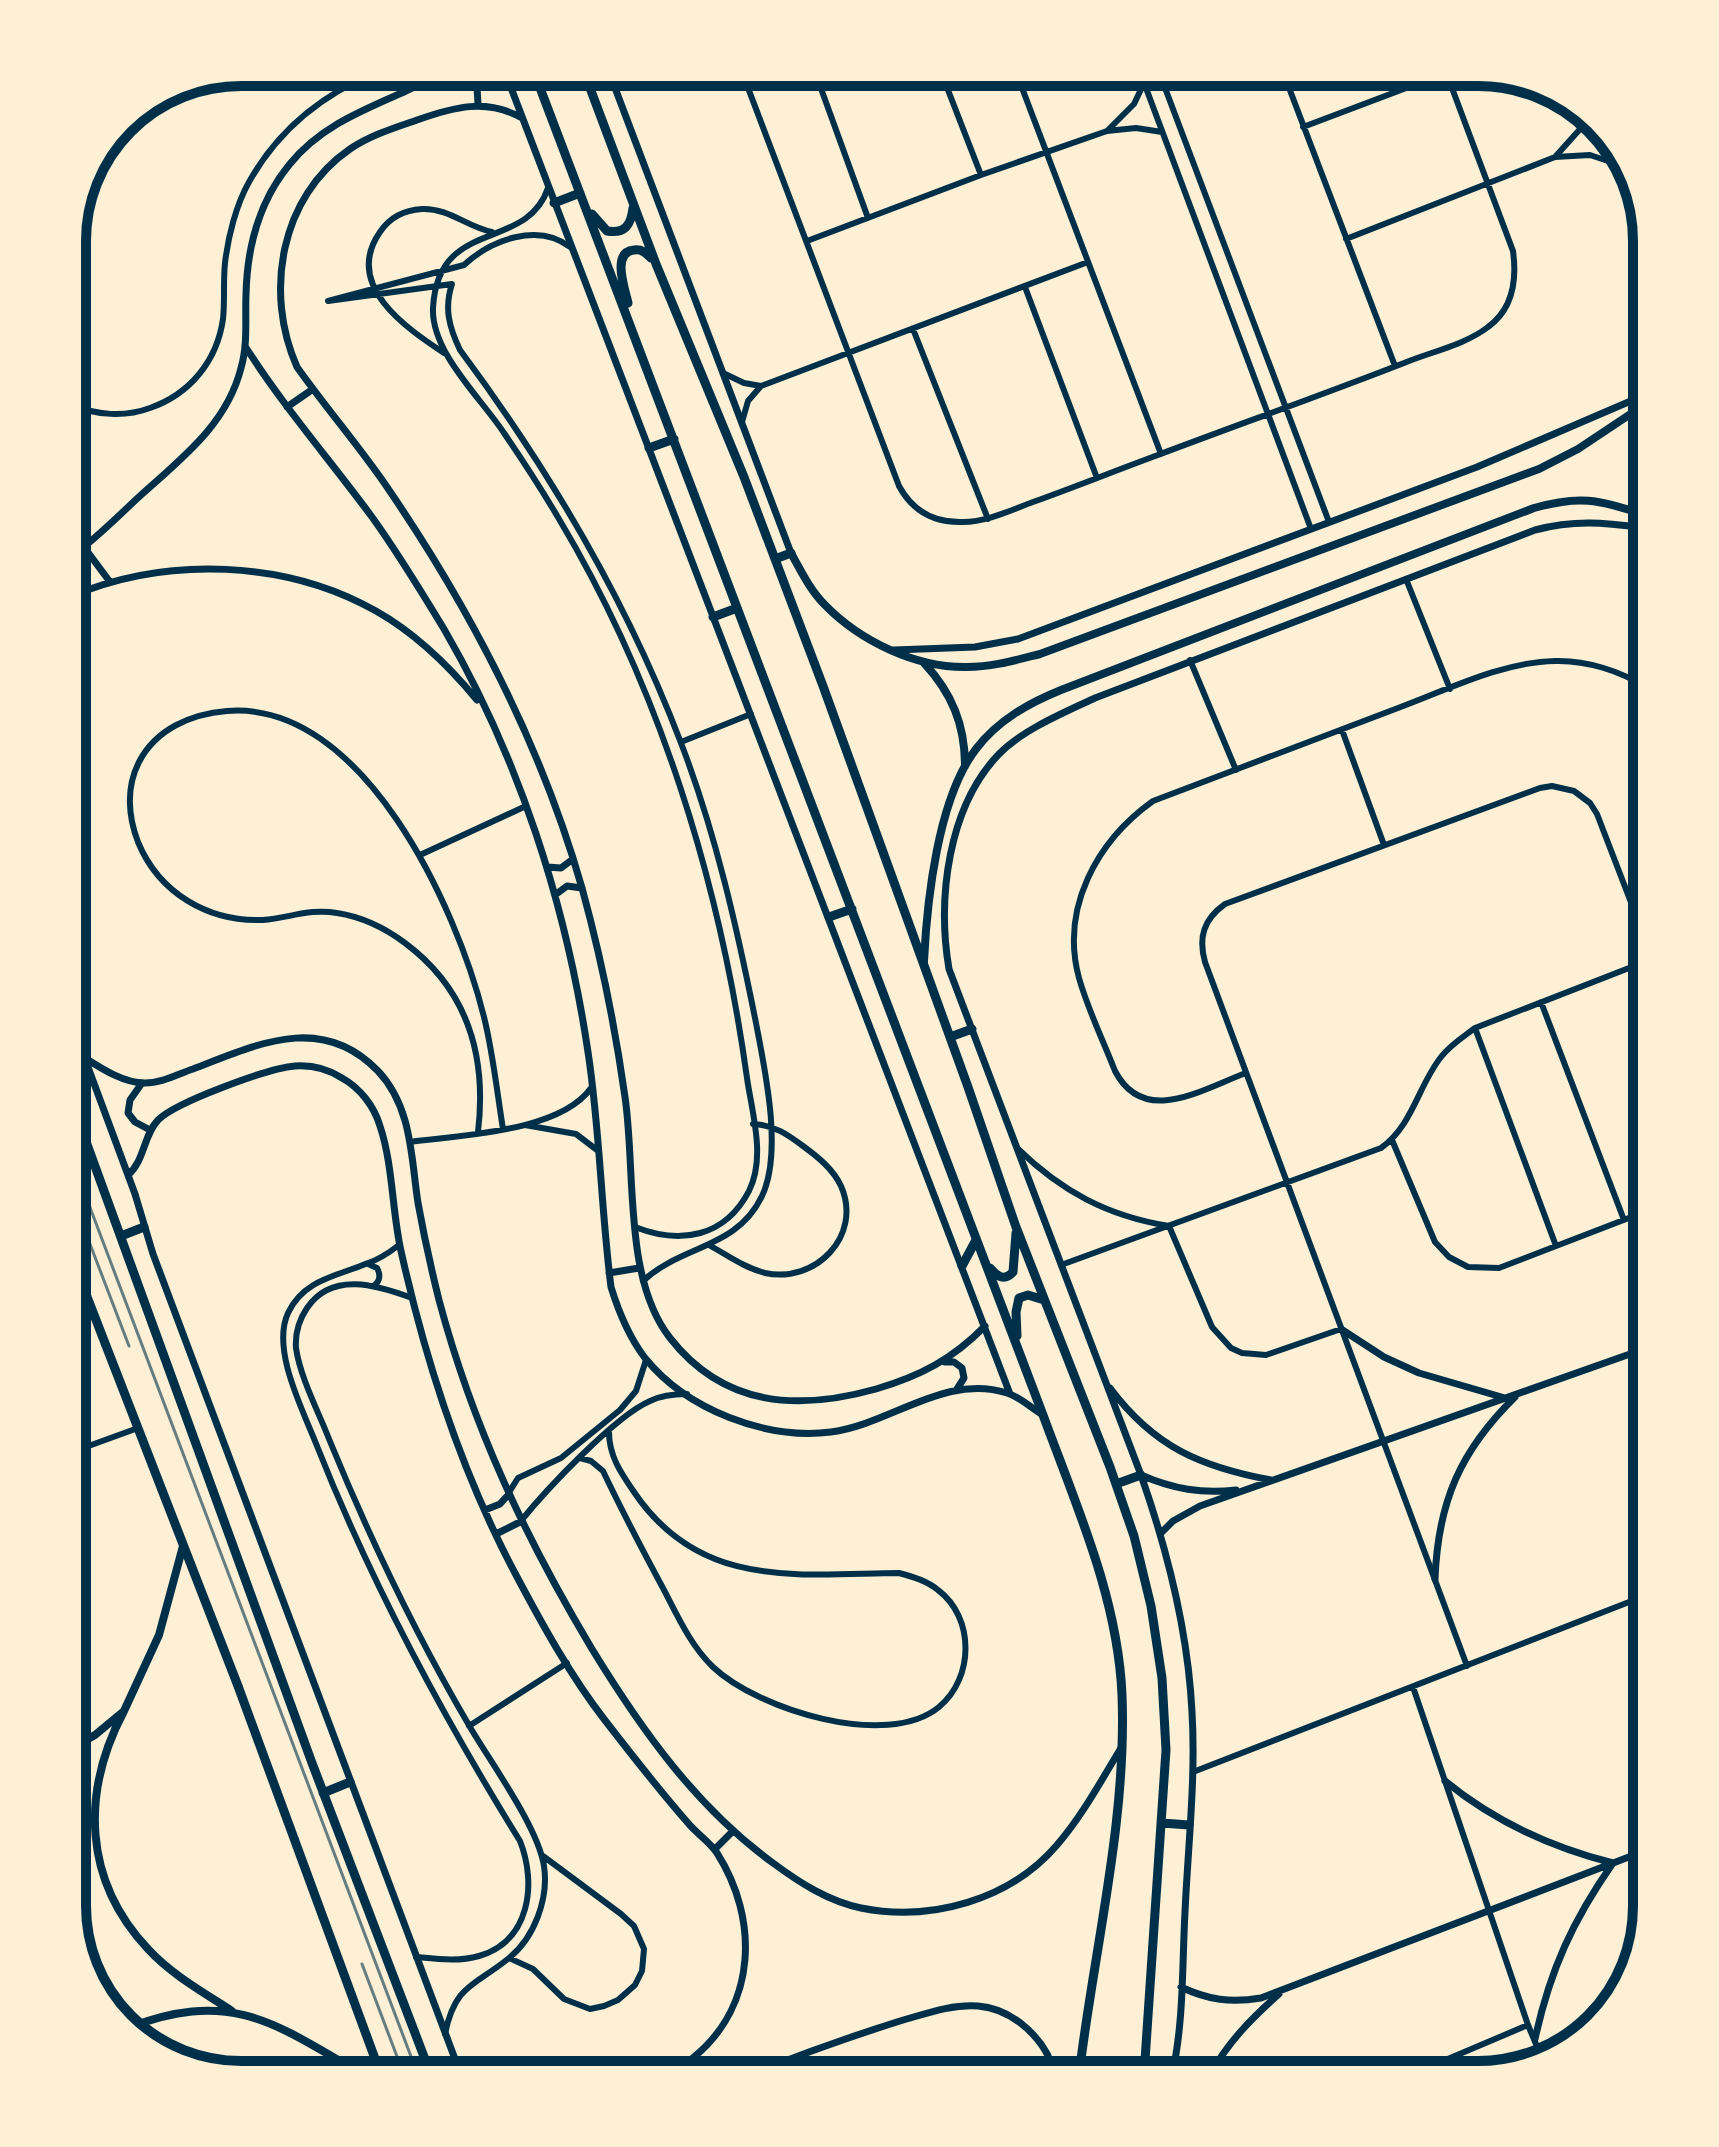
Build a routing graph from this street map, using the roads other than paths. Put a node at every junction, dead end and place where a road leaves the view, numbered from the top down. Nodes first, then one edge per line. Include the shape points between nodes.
1 (346, 86) edge
2 (415, 86) edge
3 (476, 86) edge
4 (510, 86) edge
5 (539, 86) edge
6 (589, 86) edge
7 (614, 86) edge
8 (747, 86) edge
9 (820, 86) edge
10 (946, 86) edge
11 (1021, 86) edge
12 (1143, 86) edge
13 (1145, 86) edge
14 (1164, 86) edge
15 (1288, 86) edge
16 (1412, 86) edge
17 (1451, 86) edge
18 (478, 104) junction
19 (522, 118) junction
20 (1582, 126) edge
21 (1303, 127) junction
22 (1107, 131) junction
23 (1162, 132) junction
24 (1046, 152) junction
25 (1555, 157) junction
26 (1612, 163) edge
27 (981, 175) junction
28 (1487, 183) junction
29 (548, 188) junction
30 (580, 194) junction
31 (554, 203) junction
32 (633, 203) junction
33 (868, 218) junction
34 (522, 222) junction
35 (496, 232) junction
36 (526, 234) junction
37 (1346, 239) junction
38 (807, 241) junction
39 (570, 247) junction
40 (1088, 262) junction
41 (656, 264) junction
42 (1025, 287) junction
43 (633, 328) junction
44 (913, 329) junction
45 (245, 346) junction
46 (849, 353) junction
47 (447, 354) junction
48 (1395, 366) junction
49 (721, 371) junction
50 (761, 386) junction
51 (313, 389) junction
52 (1633, 400) edge
53 (287, 407) junction
54 (1286, 408) junction
55 (86, 409) edge
56 (1633, 413) edge
57 (1268, 415) junction
58 (515, 424) junction
59 (742, 426) junction
60 (504, 432) junction
61 (674, 439) junction
62 (649, 448) junction
63 (1161, 454) junction
64 (1097, 478) junction
65 (1633, 511) edge
66 (988, 519) junction
67 (1329, 522) junction
68 (1633, 526) edge
69 (1311, 529) junction
70 (86, 545) edge
71 (86, 550) edge
72 (791, 553) junction
73 (775, 559) junction
74 (1406, 579) junction
75 (110, 582) junction
76 (86, 591) edge
77 (737, 608) junction
78 (713, 617) junction
79 (641, 649) junction
80 (894, 650) junction
81 (628, 655) junction
82 (1190, 660) junction
83 (923, 662) junction
84 (1633, 680) edge
85 (1450, 689) junction
86 (486, 711) junction
87 (751, 714) junction
88 (1342, 730) junction
89 (681, 742) junction
90 (965, 766) junction
91 (1236, 770) junction
92 (526, 806) junction
93 (1384, 845) junction
94 (420, 855) junction
95 (573, 859) junction
96 (547, 867) junction
97 (582, 888) junction
98 (555, 895) junction
99 (1633, 908) edge
100 (852, 909) junction
101 (829, 917) junction
102 (924, 962) junction
103 (1633, 966) edge
104 (1541, 1002) junction
105 (1475, 1028) junction
106 (972, 1029) junction
107 (950, 1037) junction
108 (86, 1059) edge
109 (86, 1061) edge
110 (1246, 1073) junction
111 (142, 1083) junction
112 (591, 1088) junction
113 (753, 1124) junction
114 (525, 1125) junction
115 (770, 1125) junction
116 (503, 1129) junction
117 (150, 1130) junction
118 (478, 1132) junction
119 (1392, 1140) junction
120 (86, 1141) edge
121 (410, 1142) junction
122 (1015, 1146) junction
123 (597, 1150) junction
124 (128, 1175) junction
125 (1287, 1183) junction
126 (1633, 1216) edge
127 (1624, 1220) junction
128 (1169, 1226) junction
129 (144, 1227) junction
130 (635, 1227) junction
131 (1016, 1227) junction
132 (121, 1236) junction
133 (976, 1240) junction
134 (399, 1245) junction
135 (709, 1245) junction
136 (1556, 1246) junction
137 (985, 1262) junction
138 (366, 1264) junction
139 (1061, 1265) junction
140 (962, 1266) junction
141 (639, 1268) junction
142 (609, 1273) junction
143 (643, 1281) junction
144 (373, 1286) junction
145 (86, 1295) edge
146 (412, 1298) junction
147 (1044, 1300) junction
148 (86, 1306) edge
149 (94, 1316) junction
150 (985, 1326) junction
151 (1341, 1329) junction
152 (1018, 1348) junction
153 (1633, 1353) edge
154 (646, 1360) junction
155 (944, 1362) junction
156 (1104, 1380) junction
157 (955, 1390) junction
158 (687, 1394) junction
159 (1010, 1394) junction
160 (1517, 1395) junction
161 (1507, 1399) junction
162 (1043, 1415) junction
163 (138, 1428) junction
164 (609, 1432) junction
165 (1383, 1442) junction
166 (86, 1447) edge
167 (580, 1458) junction
168 (1141, 1475) junction
169 (1273, 1480) junction
170 (1116, 1484) junction
171 (1247, 1489) junction
172 (508, 1495) junction
173 (485, 1510) junction
174 (520, 1522) junction
175 (1161, 1533) junction
176 (496, 1534) junction
177 (183, 1546) junction
178 (387, 1573) junction
179 (374, 1579) junction
180 (1435, 1579) junction
181 (1633, 1601) edge
182 (567, 1663) junction
183 (1467, 1666) junction
184 (1413, 1687) junction
185 (124, 1711) junction
186 (469, 1726) junction
187 (95, 1735) junction
188 (86, 1740) edge
189 (107, 1745) junction
190 (1121, 1748) junction
191 (1193, 1772) junction
192 (499, 1774) junction
193 (1445, 1781) junction
194 (350, 1782) junction
195 (484, 1784) junction
196 (323, 1793) junction
197 (1162, 1823) junction
198 (1189, 1825) junction
199 (733, 1831) junction
200 (715, 1849) junction
201 (542, 1855) junction
202 (1633, 1855) edge
203 (1613, 1863) junction
204 (1489, 1910) junction
205 (416, 1957) junction
206 (509, 1958) junction
207 (1181, 1987) junction
208 (1280, 1992) junction
209 (203, 1993) junction
210 (232, 2011) junction
211 (192, 2012) junction
212 (140, 2023) edge
213 (1528, 2025) junction
214 (445, 2034) junction
215 (1535, 2039) junction
216 (1538, 2049) edge
217 (340, 2061) edge
218 (376, 2061) edge
219 (426, 2061) edge
220 (456, 2061) edge
221 (688, 2061) edge
222 (786, 2061) edge
223 (1052, 2061) edge
224 (1081, 2061) edge
225 (1145, 2061) edge
226 (1174, 2061) edge
227 (1218, 2061) edge
228 (1449, 2061) edge

1 - 55 street via 298,120 249,183 231,229 219,338 198,376 182,392 142,411
2 - 45 street via 332,126 290,163 274,186 261,210 247,264
3 - 18 street
4 - 19 street
5 - 30 main road
6 - 32 main road
7 - 49 street
8 - 38 street
9 - 33 street
10 - 27 street
11 - 24 street
12 - 22 street via 1134,104
13 - 23 street
14 - 54 street
15 - 21 street
16 - 21 street
17 - 28 street
18 - 19 street
18 - 51 street via 452,107 350,149 305,196 283,256 281,317 297,367
19 - 29 street
20 - 25 street
21 - 37 street
22 - 23 street
22 - 24 street
23 - 57 street
24 - 27 street
24 - 40 street
25 - 26 street via 1590,155
25 - 28 street
27 - 33 street
28 - 37 street
28 - 48 street via 1516,269 1507,305 1478,334
29 - 31 street
29 - 34 street via 537,209
30 - 31 main road
30 - 32 main road via 599,224 617,233 631,220
30 - 43 main road
31 - 39 street
32 - 41 main road
33 - 38 street
34 - 35 street
34 - 36 street
35 - 47 street via 462,248 439,277 433,319
35 - 47 street via 425,209 396,216 375,239 370,265 380,298 392,315
36 - 39 street via 547,235
36 - 58 street via 482,251 464,265 328,301 452,284 447,312 454,338
37 - 48 street
38 - 46 street
39 - 62 street
40 - 42 street
40 - 63 street
41 - 43 main road via 638,249 622,257
41 - 73 main road
42 - 44 street
42 - 64 street
43 - 61 main road
44 - 46 street
44 - 66 street
45 - 53 street
45 - 70 street via 234,390 210,430
46 - 50 street
46 - 66 street via 905,498 932,518
47 - 60 street
48 - 54 street
49 - 50 street
49 - 59 street
50 - 59 street via 745,407
51 - 53 street
51 - 95 street via 401,507 479,635 528,737
52 - 67 street via 1519,451
53 - 86 street via 398,554
54 - 57 street
54 - 67 street
56 - 83 main road via 1539,469 1040,654 966,667
57 - 63 street
57 - 69 street
58 - 60 street
58 - 79 street via 594,555
59 - 72 street
60 - 81 street via 560,520
61 - 62 main road
61 - 77 main road
62 - 78 street
63 - 64 street
64 - 66 street
65 - 90 main road via 1574,499 1534,508 1037,700 994,730
67 - 69 street
68 - 74 street via 1561,523
69 - 80 street via 1018,639 975,647
71 - 75 street
72 - 73 main road
72 - 80 main road via 824,604 857,632
73 - 102 main road
74 - 82 street
74 - 85 street
75 - 76 street
75 - 86 street via 211,569 300,581 377,611 429,649
77 - 78 main road
77 - 100 main road
78 - 87 street
79 - 81 street
79 - 89 street
80 - 83 main road
81 - 113 street via 672,762 703,863 727,955
82 - 91 street
82 - 106 street via 1059,715 1001,752 976,783 950,849 944,919 949,969
83 - 90 main road via 956,710
84 - 85 street via 1590,664 1556,661 1522,664
85 - 88 street
86 - 92 street
87 - 89 street
87 - 101 street
88 - 91 street
88 - 93 street
89 - 115 street via 742,952
90 - 102 main road via 936,856
91 - 110 street via 1153,801 1117,831 1088,875 1079,903 1075,950 1079,977 1115,1071 1131,1094 1158,1102 1173,1100
92 - 94 street
92 - 96 street
93 - 99 street via 1540,788 1574,791 1597,814
93 - 110 street via 1225,904 1209,918 1201,949
94 - 116 street via 484,1018
94 - 118 street via 387,806 328,744 272,715 222,712 178,724 147,749 133,777 130,809 139,843 162,880 187,902 248,919 311,911 347,914 383,928 428,961 454,994 470,1030 479,1072
95 - 96 street via 561,868
95 - 97 street
96 - 98 street
97 - 98 street via 567,886
97 - 130 street via 609,995 626,1100
98 - 112 street via 578,996
100 - 101 main road
100 - 133 main road
101 - 140 street
102 - 107 main road
103 - 104 street
104 - 105 street
104 - 127 street
105 - 119 street via 1440,1058
105 - 136 street
106 - 107 main road
106 - 122 street
107 - 131 main road
108 - 111 street
109 - 124 street
110 - 125 street
111 - 117 street via 128,1113
111 - 121 street via 268,1040 322,1040 359,1056 382,1077 400,1102
112 - 114 street via 567,1111
112 - 123 street
113 - 115 street
113 - 130 street via 754,1176 730,1217 684,1237 654,1235
114 - 116 street
114 - 123 street via 576,1134
115 - 135 street via 772,1158 762,1197 736,1230
115 - 135 street via 806,1148 835,1176 846,1207 840,1240 814,1267 786,1274 752,1269
116 - 118 street
117 - 124 street via 139,1162
117 - 134 street via 174,1108 279,1069 327,1071 355,1087 375,1113
118 - 121 street
119 - 125 street
119 - 136 street via 1435,1242 1449,1257 1489,1270
120 - 132 main road
121 - 172 street via 439,1300
122 - 128 street via 1084,1200 1120,1216
122 - 139 street
123 - 142 street
124 - 129 street
125 - 128 street
125 - 151 street
126 - 127 street
127 - 136 street
128 - 139 street
128 - 151 street via 1212,1327 1231,1348 1266,1355
129 - 132 main road
129 - 194 street
130 - 141 street
131 - 137 main road via 1013,1272 997,1277
131 - 147 main road
132 - 196 main road
133 - 137 main road
133 - 140 main road
134 - 138 street
134 - 146 street
135 - 143 street via 672,1259
137 - 152 main road
138 - 144 street via 379,1271
138 - 179 street via 325,1278 301,1294 286,1317 283,1345 317,1447
139 - 156 street
140 - 150 street
141 - 142 street
141 - 143 street
142 - 154 street via 620,1316
143 - 155 street via 657,1318 686,1355 724,1383 753,1396 785,1402 843,1398
144 - 146 street
144 - 178 street via 346,1284 321,1294 300,1319 296,1348
145 - 149 main road
146 - 173 street via 455,1437
147 - 152 main road via 1019,1298
147 - 170 main road
148 - 149 street
149 - 163 main road
150 - 155 street
150 - 159 street
151 - 161 street via 1419,1373
151 - 165 street
152 - 162 main road
153 - 160 street
154 - 158 street
154 - 172 street via 636,1391 620,1410 561,1458 518,1478
155 - 157 street via 959,1364 964,1373
156 - 168 street
156 - 169 street via 1147,1430 1175,1450 1207,1465
157 - 158 street via 866,1423 832,1432 797,1433 732,1418
157 - 159 street
158 - 164 street via 648,1401
159 - 162 street
160 - 161 street
160 - 180 street via 1481,1434 1455,1478 1436,1544
161 - 165 street
162 - 190 main road via 1106,1595 1122,1694
163 - 166 street
163 - 177 main road
164 - 167 street
164 - 167 street via 614,1460 644,1507 665,1529 709,1557 762,1573 899,1573 940,1591 964,1627 964,1666 954,1691 920,1718 878,1725 801,1713 731,1682 699,1651 679,1619 603,1471
165 - 169 street
165 - 180 street
167 - 174 street
168 - 170 main road
168 - 171 street via 1191,1491
168 - 175 street
169 - 171 street
170 - 197 main road via 1151,1606 1162,1678
171 - 175 street via 1187,1512
172 - 173 street
172 - 174 street
173 - 176 street
174 - 176 street
174 - 199 street via 631,1709 681,1777
175 - 191 street via 1188,1674
176 - 182 street
177 - 185 main road via 159,1635
177 - 218 main road
178 - 179 street
178 - 186 street
179 - 195 street
180 - 183 street
181 - 183 street
182 - 186 street
182 - 200 street via 620,1739
183 - 184 street
184 - 191 street
184 - 193 street
185 - 187 main road
185 - 189 main road
186 - 192 street
187 - 188 main road
187 - 189 main road via 104,1736
189 - 209 main road via 94,1806 99,1858 110,1890 148,1949
190 - 199 street via 1079,1816 1034,1868 1010,1885 935,1911 880,1912 828,1897
190 - 224 main road via 1113,1845
191 - 198 street
192 - 195 street
192 - 201 street
193 - 203 street via 1529,1834
193 - 204 street
194 - 196 main road
194 - 205 street
195 - 205 street via 528,1861 530,1882 521,1920 511,1935 481,1955
196 - 219 main road
197 - 198 main road
197 - 225 main road
198 - 207 street
199 - 200 street
200 - 221 street via 732,1880 747,1938 743,1982 719,2031
201 - 206 street via 539,1915
201 - 206 street via 628,1919 642,1943 642,1971 618,2000 590,2009 564,1999 533,1969
202 - 203 street
203 - 204 street
203 - 215 street via 1561,1952
204 - 208 street
204 - 213 street
205 - 214 street
206 - 214 street via 462,1993
207 - 208 street via 1220,2001
207 - 226 street
208 - 227 street via 1245,2024
209 - 210 main road
209 - 211 main road via 202,2004
210 - 211 main road
210 - 217 main road via 285,2028
211 - 212 main road
213 - 215 street
213 - 228 street
214 - 220 street
215 - 216 street
222 - 223 street via 855,2035 969,2006 1002,2011 1019,2022

